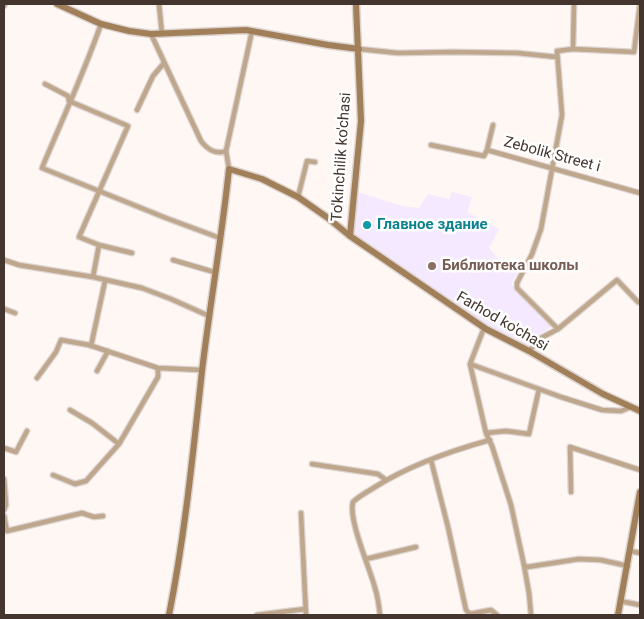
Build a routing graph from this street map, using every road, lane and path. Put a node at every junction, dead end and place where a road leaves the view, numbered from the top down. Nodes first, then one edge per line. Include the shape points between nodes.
1 (57, 4) edge
2 (159, 4) edge
3 (356, 4) edge
4 (574, 4) edge
5 (640, 4) edge
6 (102, 24) junction
7 (252, 31) junction
8 (151, 34) junction
9 (162, 34) junction
10 (572, 48) junction
11 (359, 49) junction
12 (557, 57) junction
13 (164, 63) junction
14 (45, 84) dead end
15 (69, 101) junction
16 (137, 110) dead end
17 (493, 125) dead end
18 (431, 145) dead end
19 (487, 150) junction
20 (226, 151) junction
21 (315, 162) dead end
22 (552, 168) junction
23 (229, 169) junction
24 (99, 190) junction
25 (640, 193) edge
26 (298, 196) junction
27 (350, 236) junction
28 (220, 238) junction
29 (99, 245) junction
30 (132, 253) dead end
31 (4, 260) edge
32 (173, 260) dead end
33 (214, 272) junction
34 (92, 277) junction
35 (104, 281) junction
36 (638, 302) dead end
37 (4, 309) edge
38 (15, 313) dead end
39 (209, 316) junction
40 (484, 328) junction
41 (558, 330) junction
42 (91, 346) junction
43 (108, 351) junction
44 (529, 351) junction
45 (470, 364) junction
46 (158, 368) junction
47 (202, 370) junction
48 (97, 371) dead end
49 (38, 378) dead end
50 (539, 389) junction
51 (631, 407) junction
52 (70, 410) dead end
53 (640, 411) edge
54 (27, 431) dead end
55 (486, 433) junction
56 (490, 440) junction
57 (119, 444) junction
58 (4, 448) edge
59 (431, 460) junction
60 (312, 464) dead end
61 (640, 470) edge
62 (53, 475) dead end
63 (4, 479) edge
64 (386, 480) junction
65 (571, 492) dead end
66 (640, 492) edge
67 (4, 510) edge
68 (301, 513) dead end
69 (4, 516) edge
70 (103, 516) dead end
71 (416, 547) dead end
72 (630, 551) junction
73 (640, 553) edge
74 (366, 559) junction
75 (524, 565) junction
76 (628, 566) junction
77 (620, 601) junction
78 (640, 605) edge
79 (305, 609) junction
80 (169, 615) edge
81 (257, 615) edge
82 (306, 615) edge
83 (380, 615) edge
84 (496, 615) edge
85 (531, 615) edge
86 (618, 615) edge

1 - 6 street
2 - 9 street
3 - 11 street, To'kinchilik ko'chasi
4 - 10 street
5 - 10 street via 634,52
6 - 8 street
6 - 15 street
7 - 9 street
7 - 11 street
7 - 20 street
8 - 9 street
8 - 13 street
10 - 12 street via 557,51
11 - 12 street
11 - 27 street, To'kinchilik ko'chasi via 361,121
12 - 22 street via 562,115
13 - 16 street via 153,76
13 - 20 street via 201,141 213,151
14 - 15 street via 68,96
15 - 24 street via 42,168
15 - 24 street via 128,126
17 - 19 street
18 - 19 street, Zebolik Street i via 484,156
19 - 22 street, Zebolik Street i
20 - 23 street
21 - 26 street via 308,161
22 - 25 street, Zebolik Street i
22 - 41 street via 538,237 517,288
23 - 26 street, Farhod ko'chasi via 262,179
23 - 28 street
24 - 28 street
24 - 29 street via 79,237
26 - 27 street, Farhod ko'chasi
27 - 40 street, Farhod ko'chasi
28 - 33 street
29 - 30 street
29 - 34 street
31 - 34 street
32 - 33 street
33 - 39 street
34 - 35 street
35 - 39 street via 142,288
35 - 42 street
36 - 41 street via 617,280
37 - 38 street
39 - 47 street
40 - 44 street, Farhod ko'chasi
40 - 45 street
41 - 44 street via 542,338
42 - 43 street
42 - 49 street via 61,340
43 - 46 street
43 - 48 street
44 - 51 street, Farhod ko'chasi
45 - 50 street
45 - 55 street
46 - 47 street
46 - 57 street via 158,377
47 - 80 street via 189,493
50 - 51 street via 602,410 621,411
50 - 55 street via 529,434
51 - 53 street, Farhod ko'chasi
52 - 57 street
54 - 58 street via 16,452
55 - 56 street
56 - 59 street
56 - 75 street via 511,505
57 - 62 street via 86,481 75,484
59 - 64 street
59 - 84 street via 466,610 470,614 491,610
60 - 64 street via 378,474
61 - 65 street via 570,447
63 - 67 street
64 - 74 street via 354,500 352,505
66 - 72 street
68 - 79 street
69 - 70 street via 7,531 82,513
71 - 74 street
72 - 73 street
72 - 76 street
74 - 83 street
75 - 76 street via 579,559
75 - 85 street
76 - 77 street
77 - 78 street
77 - 86 street
79 - 81 street
79 - 82 street

